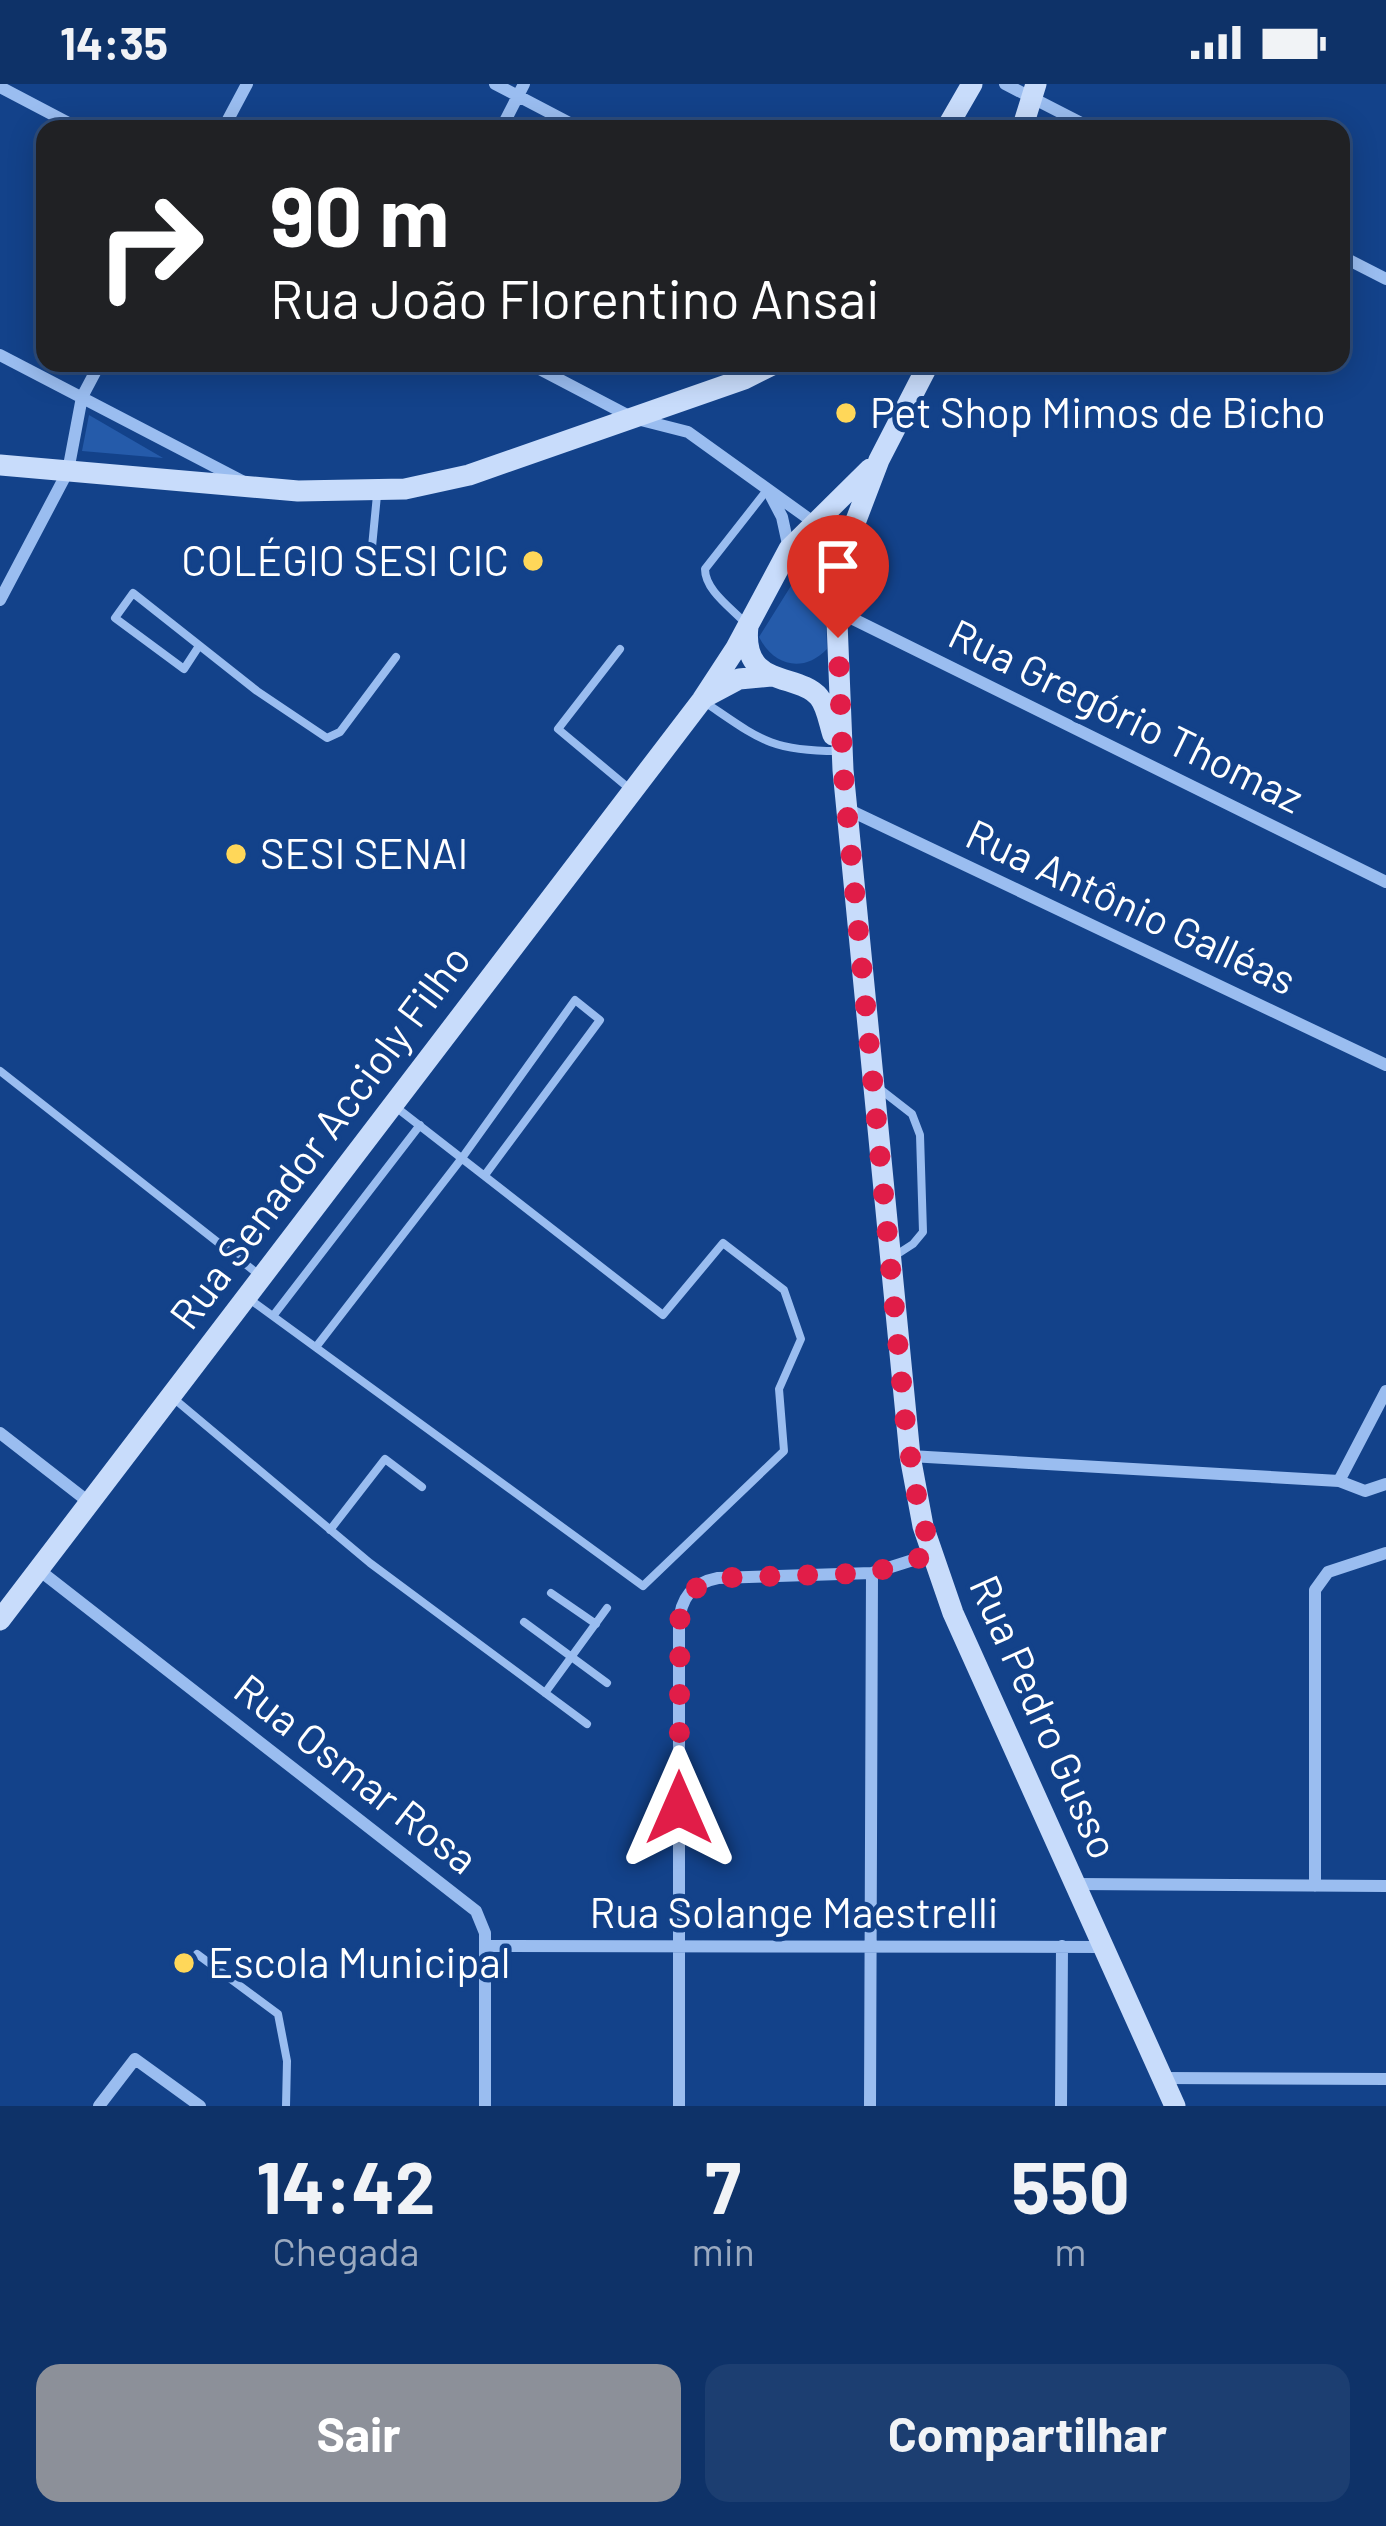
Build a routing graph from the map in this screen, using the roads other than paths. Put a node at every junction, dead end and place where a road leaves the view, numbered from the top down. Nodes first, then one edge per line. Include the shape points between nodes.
1 (247, 84) edge
2 (495, 84) edge
3 (972, 84) edge
4 (1005, 84) edge
5 (0, 87) edge
6 (521, 90) edge
7 (1034, 91) edge
8 (63, 120) edge
9 (228, 120) edge
10 (505, 120) edge
11 (567, 120) edge
12 (951, 120) edge
13 (1025, 120) edge
14 (1079, 120) edge
15 (1350, 261) edge
16 (1386, 279) edge
17 (0, 355) edge
18 (95, 372) edge
19 (545, 372) edge
20 (753, 372) edge
21 (924, 372) edge
22 (82, 397) junction
23 (633, 418) junction
24 (879, 460) junction
25 (0, 465) edge
26 (68, 471) junction
27 (255, 488) junction
28 (767, 490) junction
29 (377, 492) junction
30 (816, 524) junction
31 (847, 544) junction
32 (372, 547) dead end
33 (789, 549) junction
34 (0, 601) edge
35 (836, 610) junction
36 (748, 626) junction
37 (199, 646) junction
38 (620, 650) dead end
39 (396, 657) dead end
40 (839, 667) junction
41 (771, 676) junction
42 (798, 685) junction
43 (702, 700) junction
44 (840, 761) junction
45 (632, 791) junction
46 (847, 809) junction
47 (1386, 882) edge
48 (1386, 1065) edge
49 (0, 1071) edge
50 (873, 1084) junction
51 (393, 1105) junction
52 (420, 1126) junction
53 (462, 1158) junction
54 (485, 1175) junction
55 (890, 1259) junction
56 (262, 1277) junction
57 (246, 1297) junction
58 (273, 1316) junction
59 (316, 1347) junction
60 (1386, 1391) edge
61 (171, 1396) junction
62 (0, 1433) edge
63 (910, 1456) junction
64 (1339, 1481) junction
65 (1386, 1484) edge
66 (422, 1487) dead end
67 (90, 1503) junction
68 (330, 1530) junction
69 (1386, 1553) edge
70 (932, 1554) junction
71 (39, 1570) junction
72 (872, 1573) junction
73 (550, 1593) dead end
74 (607, 1608) dead end
75 (0, 1620) edge
76 (524, 1622) dead end
77 (596, 1624) junction
78 (571, 1657) junction
79 (607, 1683) dead end
80 (545, 1693) junction
81 (587, 1724) dead end
82 (1075, 1884) junction
83 (1315, 1886) junction
84 (1386, 1886) edge
85 (486, 1946) junction
86 (679, 1946) junction
87 (871, 1946) junction
88 (1062, 1946) junction
89 (1103, 1947) junction
90 (196, 1954) dead end
91 (1162, 2078) junction
92 (1386, 2079) edge
93 (99, 2106) edge
94 (200, 2106) edge
95 (286, 2106) edge
96 (485, 2106) edge
97 (679, 2106) edge
98 (870, 2106) edge
99 (1061, 2106) edge
100 (1175, 2106) edge

1 - 9 street
2 - 6 street
3 - 12 main road
4 - 7 street
5 - 8 street
6 - 10 street
6 - 11 street
7 - 13 main road
7 - 14 street
15 - 16 street
17 - 22 street
18 - 22 street
19 - 23 street
20 - 23 main road
21 - 24 main road, Rua Pedro Gusso
22 - 26 street
22 - 27 street
23 - 28 street via 688,432
23 - 29 main road via 470,475
24 - 30 main road, Rua Pedro Gusso
24 - 31 main road, Rua Pedro Gusso
25 - 26 main road
26 - 27 main road
26 - 34 street
27 - 29 main road
28 - 30 street
28 - 33 street
28 - 36 lane via 705,569 704,579
29 - 32 lane
30 - 31 main road via 835,528
30 - 33 main road, Rua Pedro Gusso
31 - 35 main road, Rua Pedro Gusso
33 - 36 main road, Rua Pedro Gusso
35 - 40 main road, Rua Pedro Gusso
35 - 47 street, Rua Gregório Thomaz
36 - 41 main road via 754,658
36 - 43 main road, Rua Senador Accioly Filho
37 - 37 lane via 133,592 116,619 184,669
37 - 39 lane via 327,738
38 - 45 lane via 558,729
40 - 42 main road
40 - 44 main road, Rua Pedro Gusso
41 - 42 main road
41 - 43 main road, Rua Senador Accioly Filho via 740,679
42 - 44 main road, Rua Pedro Gusso via 821,698
43 - 44 lane via 760,739
43 - 45 main road, Rua Senador Accioly Filho
44 - 46 main road, Rua Pedro Gusso
45 - 51 main road, Rua Senador Accioly Filho
46 - 48 street, Rua Antônio Galléas
46 - 50 main road, Rua Pedro Gusso
49 - 56 lane
50 - 55 main road, Rua Pedro Gusso
50 - 55 lane via 901,1101 920,1135 922,1232
51 - 52 lane
51 - 56 main road, Rua Senador Accioly Filho
52 - 53 lane
52 - 58 lane
53 - 54 lane
53 - 54 lane via 575,1000 600,1020
53 - 59 lane
54 - 59 lane via 663,1315 723,1244 784,1290 801,1339 779,1389 784,1451 643,1586
55 - 63 main road, Rua Pedro Gusso
56 - 57 main road, Rua Senador Accioly Filho
57 - 58 lane
57 - 61 main road, Rua Senador Accioly Filho
58 - 59 lane
60 - 64 street
61 - 67 main road, Rua Senador Accioly Filho
61 - 68 lane
62 - 67 street
63 - 64 street
63 - 70 main road, Rua Pedro Gusso
64 - 65 street via 1365,1491
66 - 68 lane via 385,1459
67 - 71 main road, Rua Senador Accioly Filho
68 - 80 lane
69 - 83 street via 1318,1582
70 - 72 street
70 - 82 main road, Rua Pedro Gusso
71 - 75 main road, Rua Senador Accioly Filho
71 - 85 street, Rua Osmar Rosa via 467,1900
72 - 86 street via 718,1578 688,1592 679,1624
72 - 87 street
73 - 77 lane
74 - 77 lane
76 - 78 lane
77 - 78 lane
78 - 79 lane
78 - 80 lane
80 - 81 lane
82 - 83 street
82 - 89 main road, Rua Pedro Gusso
83 - 84 street
85 - 86 street, Rua Solange Maestrelli
85 - 96 street, Rua Osmar Rosa
86 - 87 street, Rua Solange Maestrelli
86 - 97 street
87 - 88 street, Rua Solange Maestrelli
87 - 98 street
88 - 89 street, Rua Solange Maestrelli
88 - 99 street
89 - 91 main road, Rua Pedro Gusso
90 - 95 lane via 278,2014
91 - 92 street
91 - 100 main road, Rua Pedro Gusso
93 - 94 street via 135,2059

